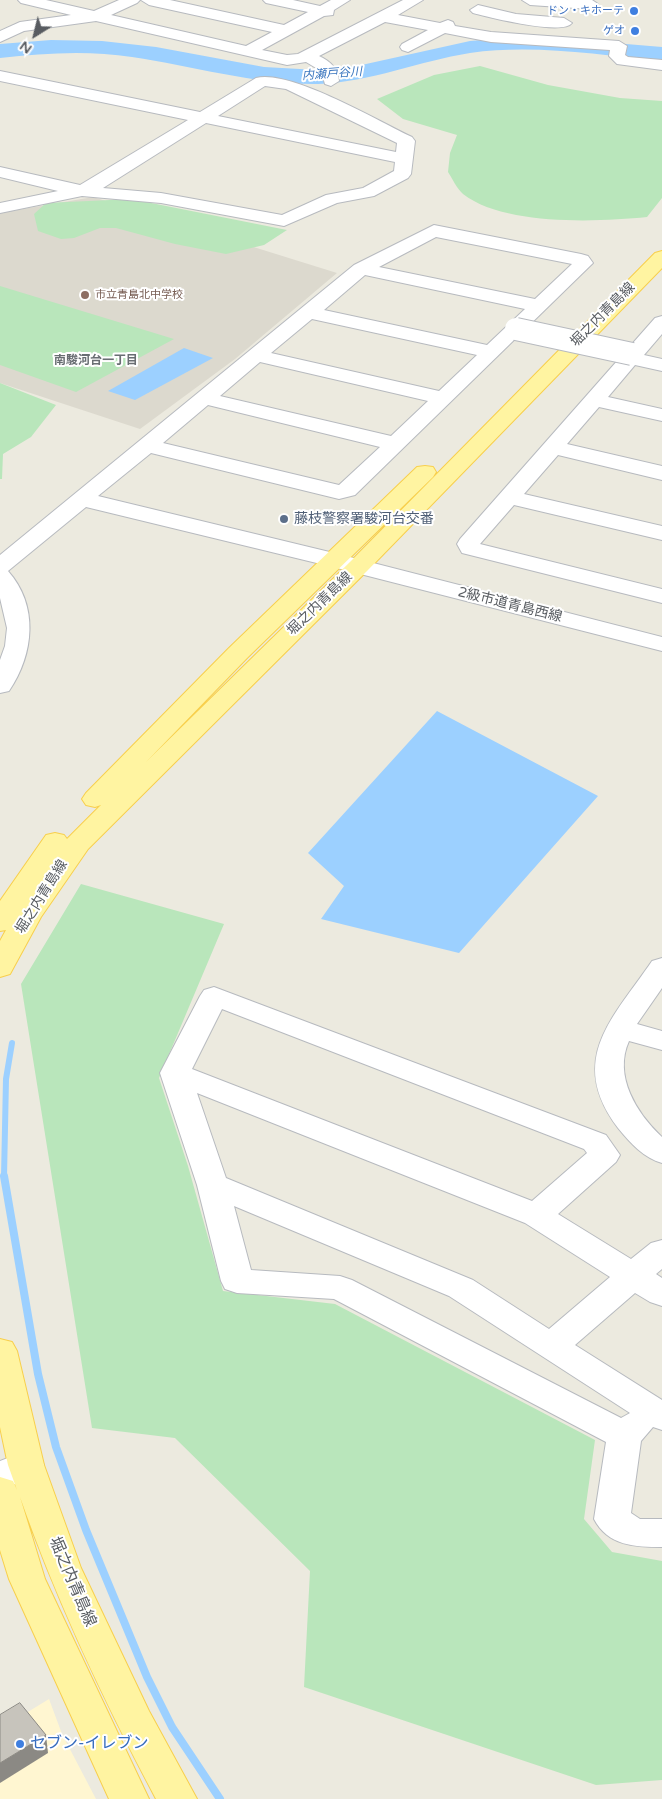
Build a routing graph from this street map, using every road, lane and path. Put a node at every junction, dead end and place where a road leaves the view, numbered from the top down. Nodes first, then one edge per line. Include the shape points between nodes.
1 (26, 0) edge
2 (132, 0) edge
3 (149, 0) edge
4 (271, 0) edge
5 (342, 0) edge
6 (416, 0) edge
7 (496, 0) edge
8 (530, 0) edge
9 (590, 2) edge
10 (478, 10) junction
11 (321, 11) junction
12 (96, 16) junction
13 (379, 20) junction
14 (0, 22) edge
15 (580, 23) dead end
16 (20, 27) junction
17 (442, 29) junction
18 (285, 30) junction
19 (0, 37) edge
20 (589, 43) junction
21 (408, 47) dead end
22 (248, 51) junction
23 (306, 56) junction
24 (662, 65) edge
25 (0, 76) edge
26 (331, 77) dead end
27 (202, 118) junction
28 (404, 159) junction
29 (0, 172) edge
30 (82, 191) junction
31 (0, 208) edge
32 (662, 239) edge
33 (662, 257) edge
34 (360, 268) junction
35 (539, 306) junction
36 (308, 312) junction
37 (516, 329) junction
38 (659, 329) edge
39 (492, 352) junction
40 (255, 355) junction
41 (631, 356) junction
42 (662, 360) edge
43 (662, 366) edge
44 (203, 398) junction
45 (443, 398) junction
46 (593, 400) junction
47 (662, 415) edge
48 (396, 444) junction
49 (146, 445) junction
50 (552, 447) junction
51 (662, 473) edge
52 (509, 497) junction
53 (82, 499) junction
54 (662, 533) edge
55 (334, 560) junction
56 (0, 566) edge
57 (358, 566) junction
58 (0, 576) edge
59 (662, 596) edge
60 (662, 644) edge
61 (0, 686) edge
62 (0, 922) edge
63 (0, 968) edge
64 (662, 968) edge
65 (621, 1029) junction
66 (662, 1041) edge
67 (175, 1073) junction
68 (662, 1153) edge
69 (214, 1185) junction
70 (536, 1215) junction
71 (662, 1250) edge
72 (632, 1276) junction
73 (662, 1294) edge
74 (551, 1346) junction
75 (0, 1351) edge
76 (656, 1414) edge
77 (624, 1436) junction
78 (13, 1471) edge
79 (0, 1490) edge
80 (662, 1534) edge
81 (129, 1799) edge
82 (177, 1799) edge

1 - 12 street
2 - 12 street
3 - 18 street
4 - 11 street
5 - 11 street
6 - 13 street
7 - 10 street
8 - 9 street
9 - 20 street
10 - 15 street via 516,19
10 - 17 street
11 - 13 street
11 - 18 street
12 - 16 street
12 - 22 street
13 - 17 street
13 - 23 street
14 - 16 street
16 - 19 street
17 - 20 street via 491,37
17 - 21 street
18 - 22 street
20 - 24 street via 618,51 623,61
22 - 23 street via 287,60
23 - 26 street via 326,66
25 - 27 street
27 - 28 street
27 - 28 street via 262,81 290,84 406,141
27 - 30 street
28 - 30 street via 402,174 368,192 332,199 284,221 160,198
29 - 30 street
30 - 31 street
32 - 55 main road, 堀之内青島線
33 - 57 main road, 堀之内青島線
34 - 35 street
34 - 35 street via 434,231 581,260 584,263
34 - 36 street
35 - 37 street
36 - 39 street
36 - 40 street
37 - 39 street
37 - 41 street, bridge
38 - 41 street
39 - 45 street
40 - 44 street
40 - 45 street
41 - 42 street
41 - 43 street
41 - 46 street
44 - 48 street
44 - 49 street
45 - 48 street
46 - 47 street
46 - 50 street
48 - 49 street via 347,490 339,492
49 - 53 street
50 - 51 street
50 - 52 street
52 - 54 street
52 - 59 street via 468,544 470,548
53 - 55 street, 2級市道青島西線
53 - 56 street
55 - 57 street, 2級市道青島西線
55 - 62 main road, 堀之内青島線 via 59,836
57 - 60 street, 2級市道青島西線
57 - 63 main road, 堀之内青島線 via 78,843 27,917
58 - 61 street via 8,586 20,623 19,642
64 - 65 street
65 - 66 street
65 - 68 street via 612,1045 613,1093 639,1133
67 - 69 street
67 - 70 street
67 - 70 street via 214,996 595,1142 605,1156
69 - 74 street via 461,1288
69 - 77 street via 237,1281 340,1288
70 - 72 street
71 - 72 street
72 - 73 street
72 - 74 street
74 - 76 street
75 - 78 main road, 堀之内青島線
76 - 77 street
77 - 80 street via 612,1518 634,1533
78 - 82 main road, 堀之内青島線 via 64,1568 134,1720
79 - 81 main road via 27,1579

